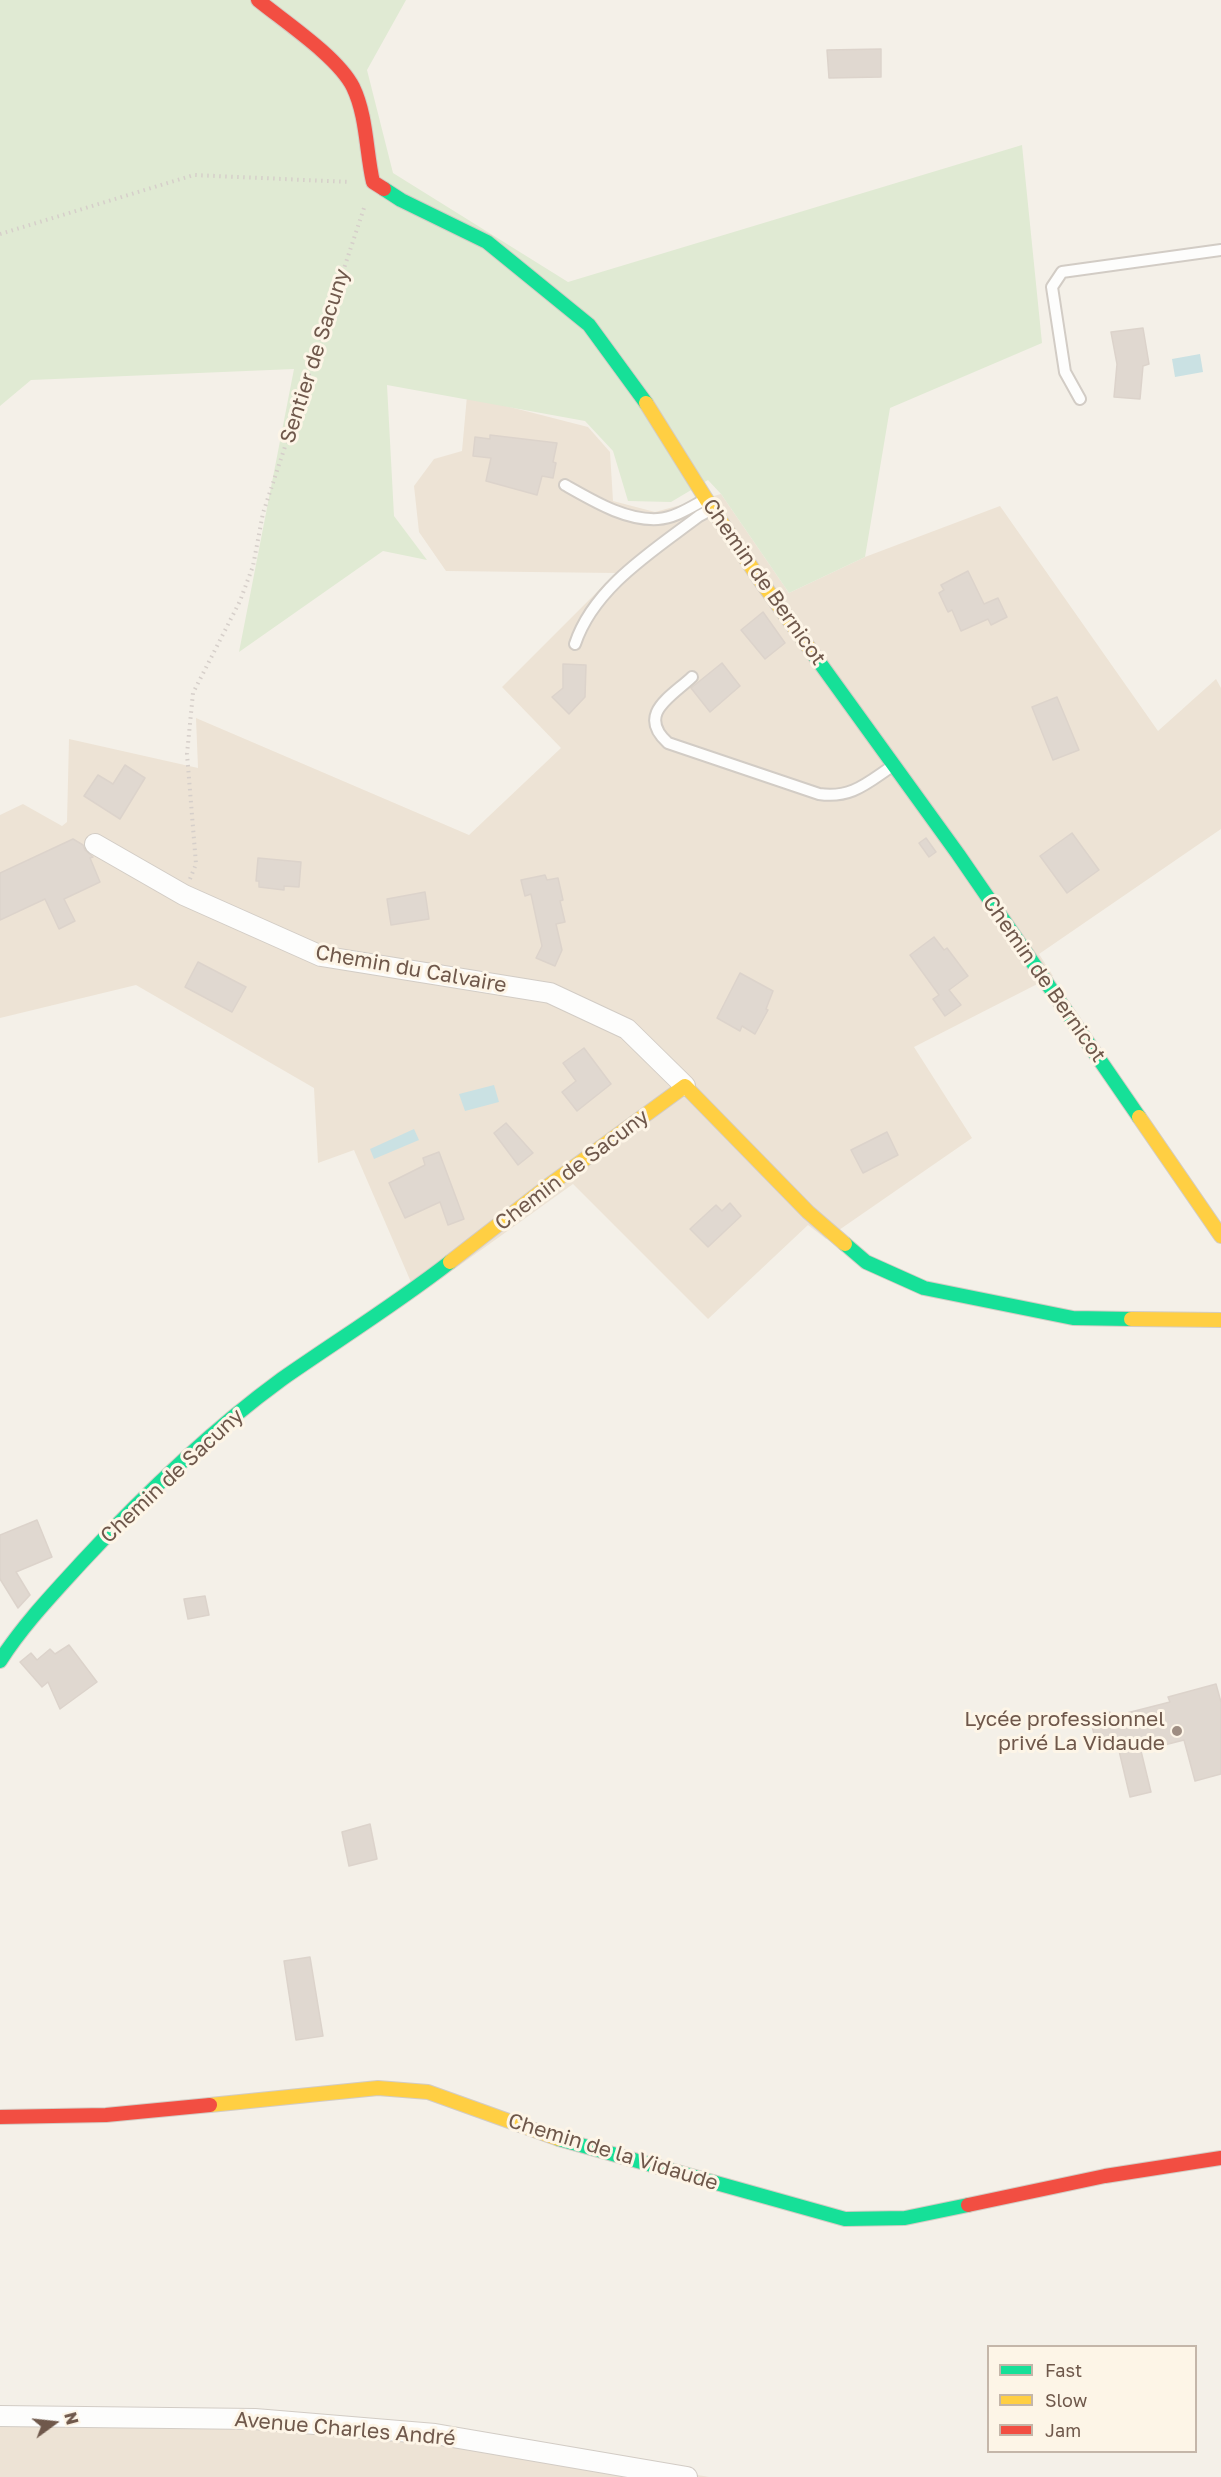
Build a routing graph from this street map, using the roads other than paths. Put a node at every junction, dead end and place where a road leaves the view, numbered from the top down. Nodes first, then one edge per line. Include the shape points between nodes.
1 (258, 0) edge
2 (1221, 250) edge
3 (1080, 399) dead end
4 (564, 485) dead end
5 (709, 504) junction
6 (575, 644) dead end
7 (692, 677) dead end
8 (894, 765) junction
9 (95, 844) dead end
10 (685, 1086) junction
11 (1221, 1236) edge
12 (1221, 1320) edge
13 (0, 1661) edge
14 (0, 2117) edge
15 (1221, 2157) edge
16 (0, 2416) edge
17 (687, 2477) edge

1 - 5 street, Chemin de Bernicot via 352,84 373,182 487,242 589,325 651,409
2 - 3 lane via 1062,272 1052,287 1065,372
4 - 5 lane via 616,511 658,519
5 - 6 lane via 624,575 591,611
5 - 8 street, Chemin de Bernicot
7 - 8 lane via 655,712 659,735 668,743 835,796 858,789
8 - 11 street, Chemin de Bernicot
9 - 10 street, Chemin du Calvaire via 183,896 321,956 550,993 627,1029
10 - 12 street via 808,1212 866,1262 924,1288 1073,1318
10 - 13 street, Chemin de Sacuny via 414,1290 281,1380 201,1443 128,1513 19,1631
14 - 15 street, Chemin de la Vidaude via 106,2115 378,2088 428,2092 546,2135 845,2219 905,2218 1105,2176
16 - 17 street, Avenue Charles André via 255,2419 435,2434

